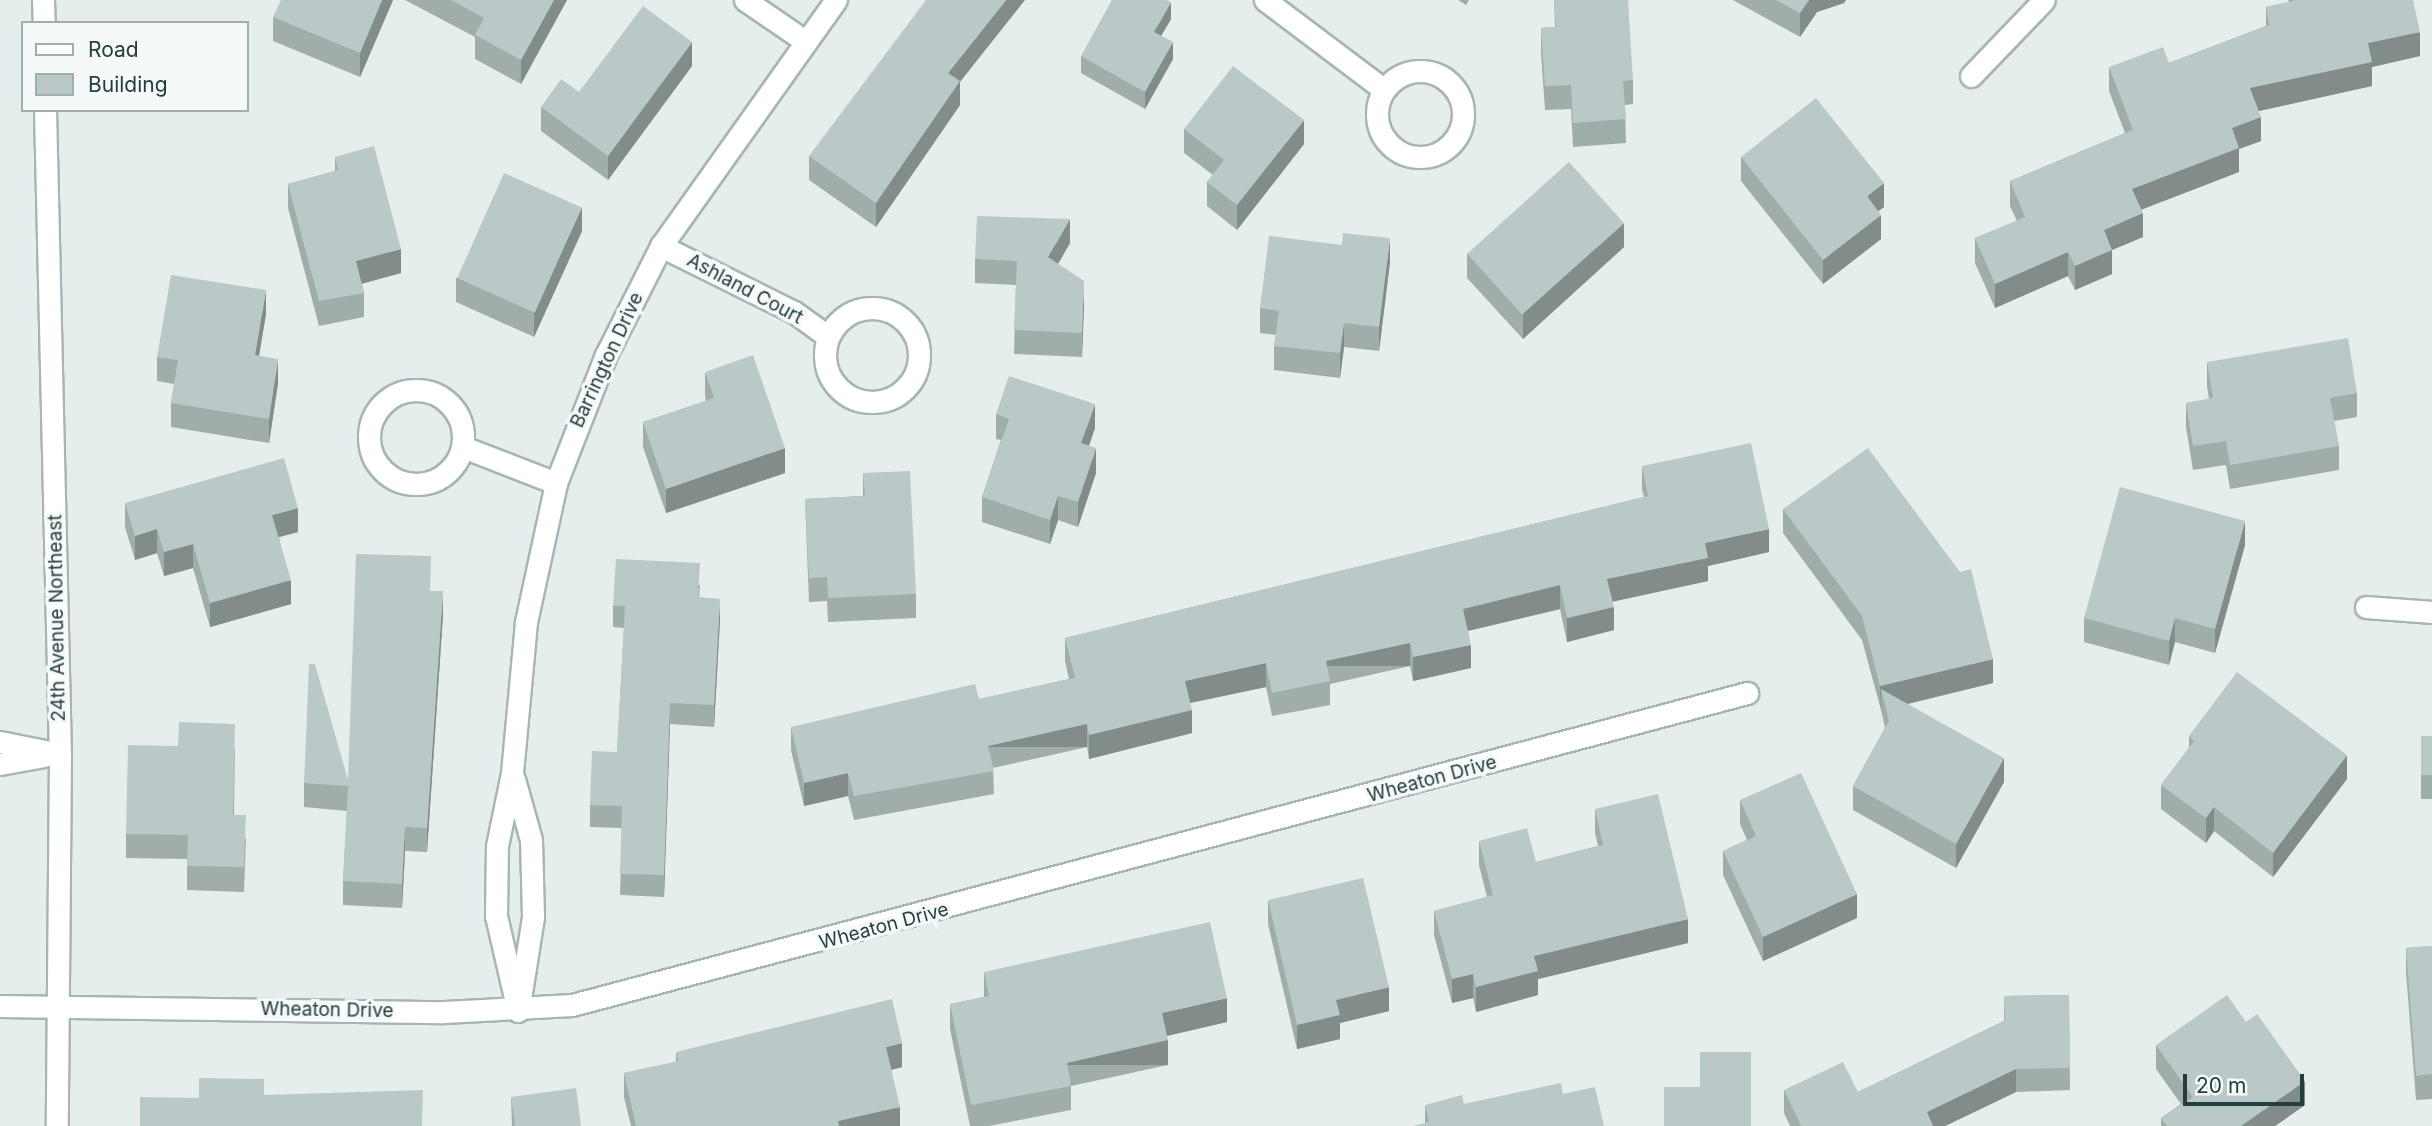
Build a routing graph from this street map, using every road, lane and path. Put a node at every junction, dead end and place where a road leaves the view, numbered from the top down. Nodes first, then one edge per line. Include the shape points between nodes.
1 (43, 0) edge
2 (745, 0) edge
3 (836, 0) edge
4 (1265, 0) edge
5 (2044, 0) edge
6 (44, 21) edge
7 (805, 41) junction
8 (1971, 76) dead end
9 (1383, 89) junction
10 (46, 112) edge
11 (661, 246) junction
12 (827, 336) junction
13 (463, 447) junction
14 (556, 483) junction
15 (2366, 607) dead end
16 (2432, 612) edge
17 (1747, 693) dead end
18 (0, 742) edge
19 (60, 754) junction
20 (0, 764) edge
21 (512, 773) junction
22 (0, 1006) edge
23 (57, 1008) junction
24 (518, 1011) junction
25 (57, 1126) edge

1 - 6 street
2 - 7 street
3 - 7 street, Barrington Drive
4 - 9 street
5 - 8 street
7 - 11 street, Barrington Drive
9 - 9 street via 1377,121 1398,151 1436,154 1455,139 1463,107 1439,74 1415,70
10 - 19 street, 24th Avenue Northeast
11 - 12 street, Ashland Court via 794,312
11 - 14 street, Barrington Drive via 606,355
12 - 12 street via 824,356 830,379 844,394 866,402 904,390 918,366 912,329 882,308 854,310
13 - 13 street via 463,427 452,406 424,390 398,393 383,404 369,432 383,470 405,483 430,482 447,473
13 - 14 street
14 - 21 street, Barrington Drive via 526,622
15 - 16 street
17 - 24 street, Wheaton Drive via 625,994
18 - 19 street
19 - 20 street
19 - 23 street, 24th Avenue Northeast
21 - 24 street, Barrington Drive via 531,840 533,917
21 - 24 street, Barrington Drive via 497,846 496,916
22 - 23 street, Wheaton Drive
23 - 24 street, Wheaton Drive
23 - 25 street, 24th Avenue Northeast

